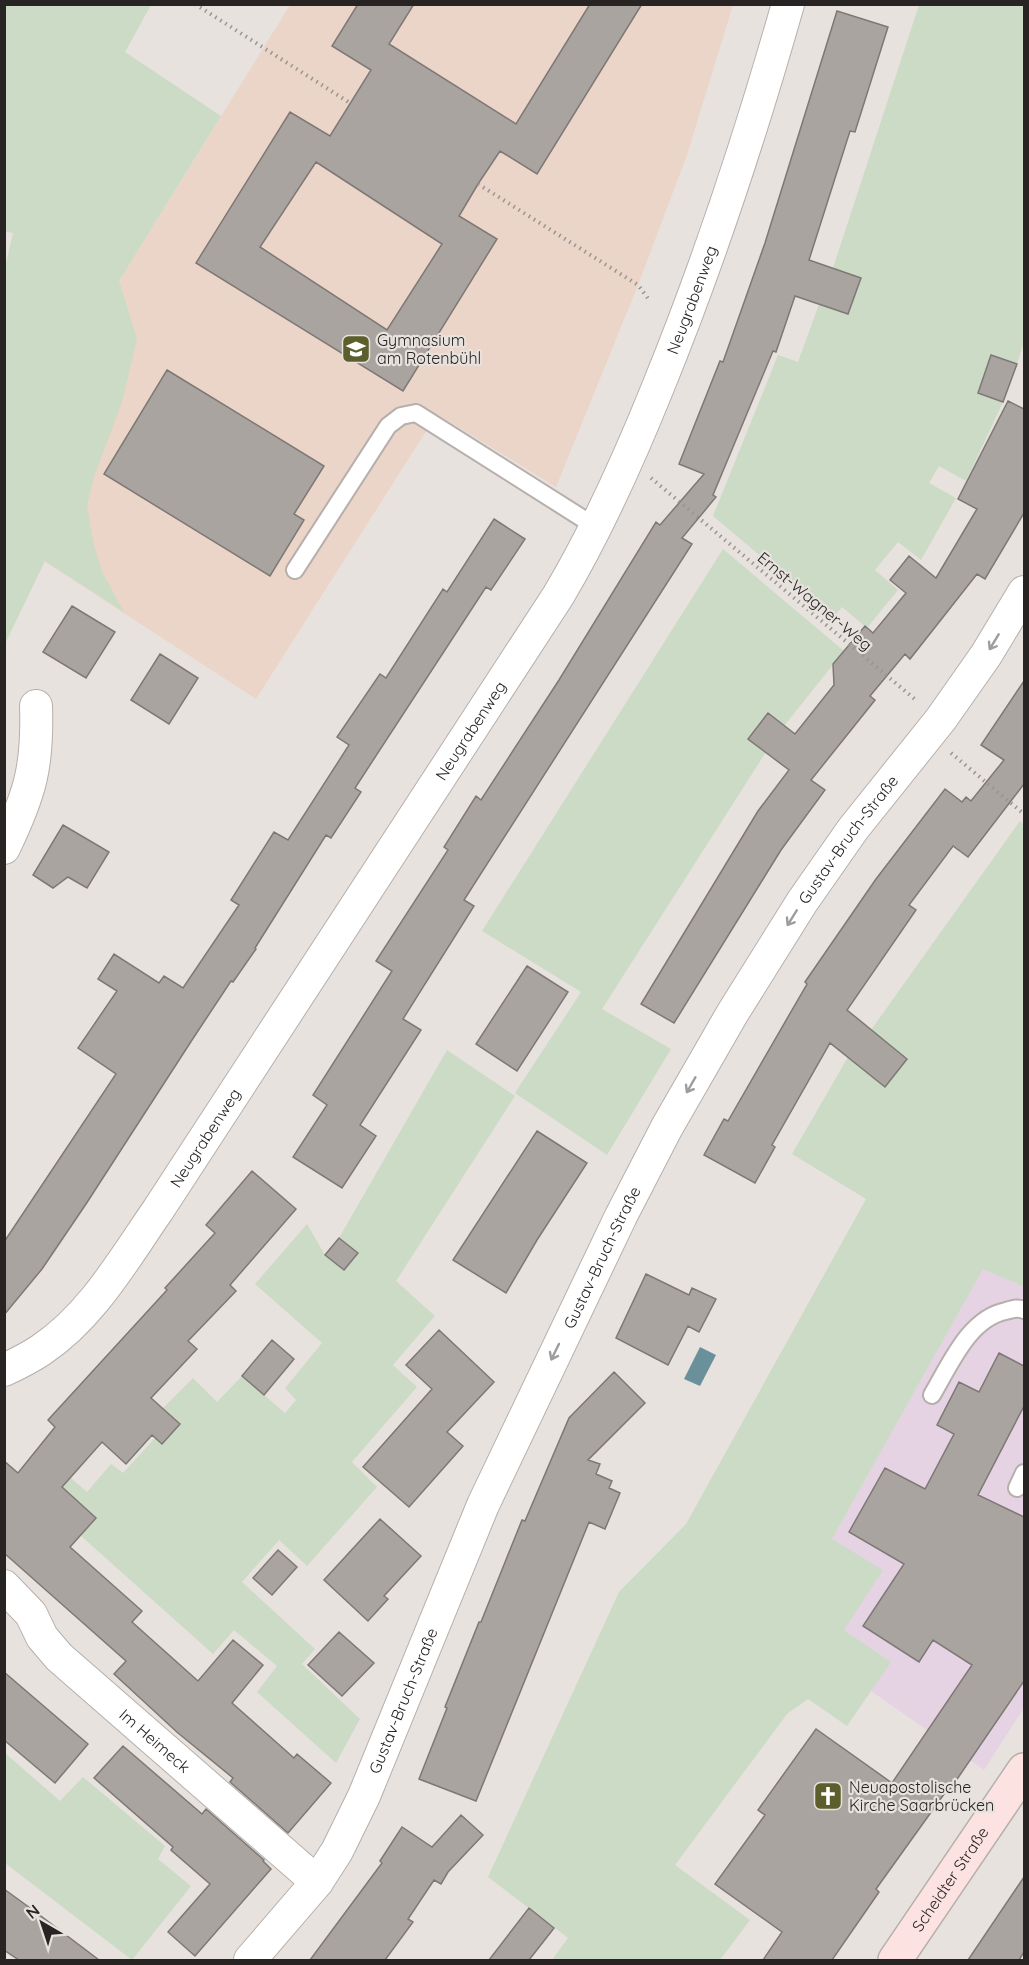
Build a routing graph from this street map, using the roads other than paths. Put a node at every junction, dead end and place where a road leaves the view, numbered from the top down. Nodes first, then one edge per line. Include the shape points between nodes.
1 (788, 4) edge
2 (596, 527) junction
3 (295, 570) dead end
4 (1024, 592) edge
5 (36, 706) dead end
6 (4, 849) edge
7 (1024, 1310) edge
8 (4, 1370) edge
9 (932, 1395) dead end
10 (4, 1586) edge
11 (1024, 1770) edge
12 (317, 1882) junction
13 (250, 1960) edge
14 (895, 1960) edge

1 - 2 street, Neugrabenweg via 753,125 687,317 629,459
2 - 3 lane via 416,413 400,416 388,426
2 - 8 street, Neugrabenweg via 558,596 100,1294 65,1332
4 -> 12 street, Gustav-Bruch-Straße via 935,727 853,829 802,902 732,1014 650,1158 483,1505 364,1796
5 - 6 street via 33,776
7 - 9 lane via 995,1313 976,1327
10 - 12 street, Im Heimeck via 31,1614 42,1637 59,1656
11 - 14 main road, Scheidter Straße
12 - 13 street, Gustav-Bruch-Straße

